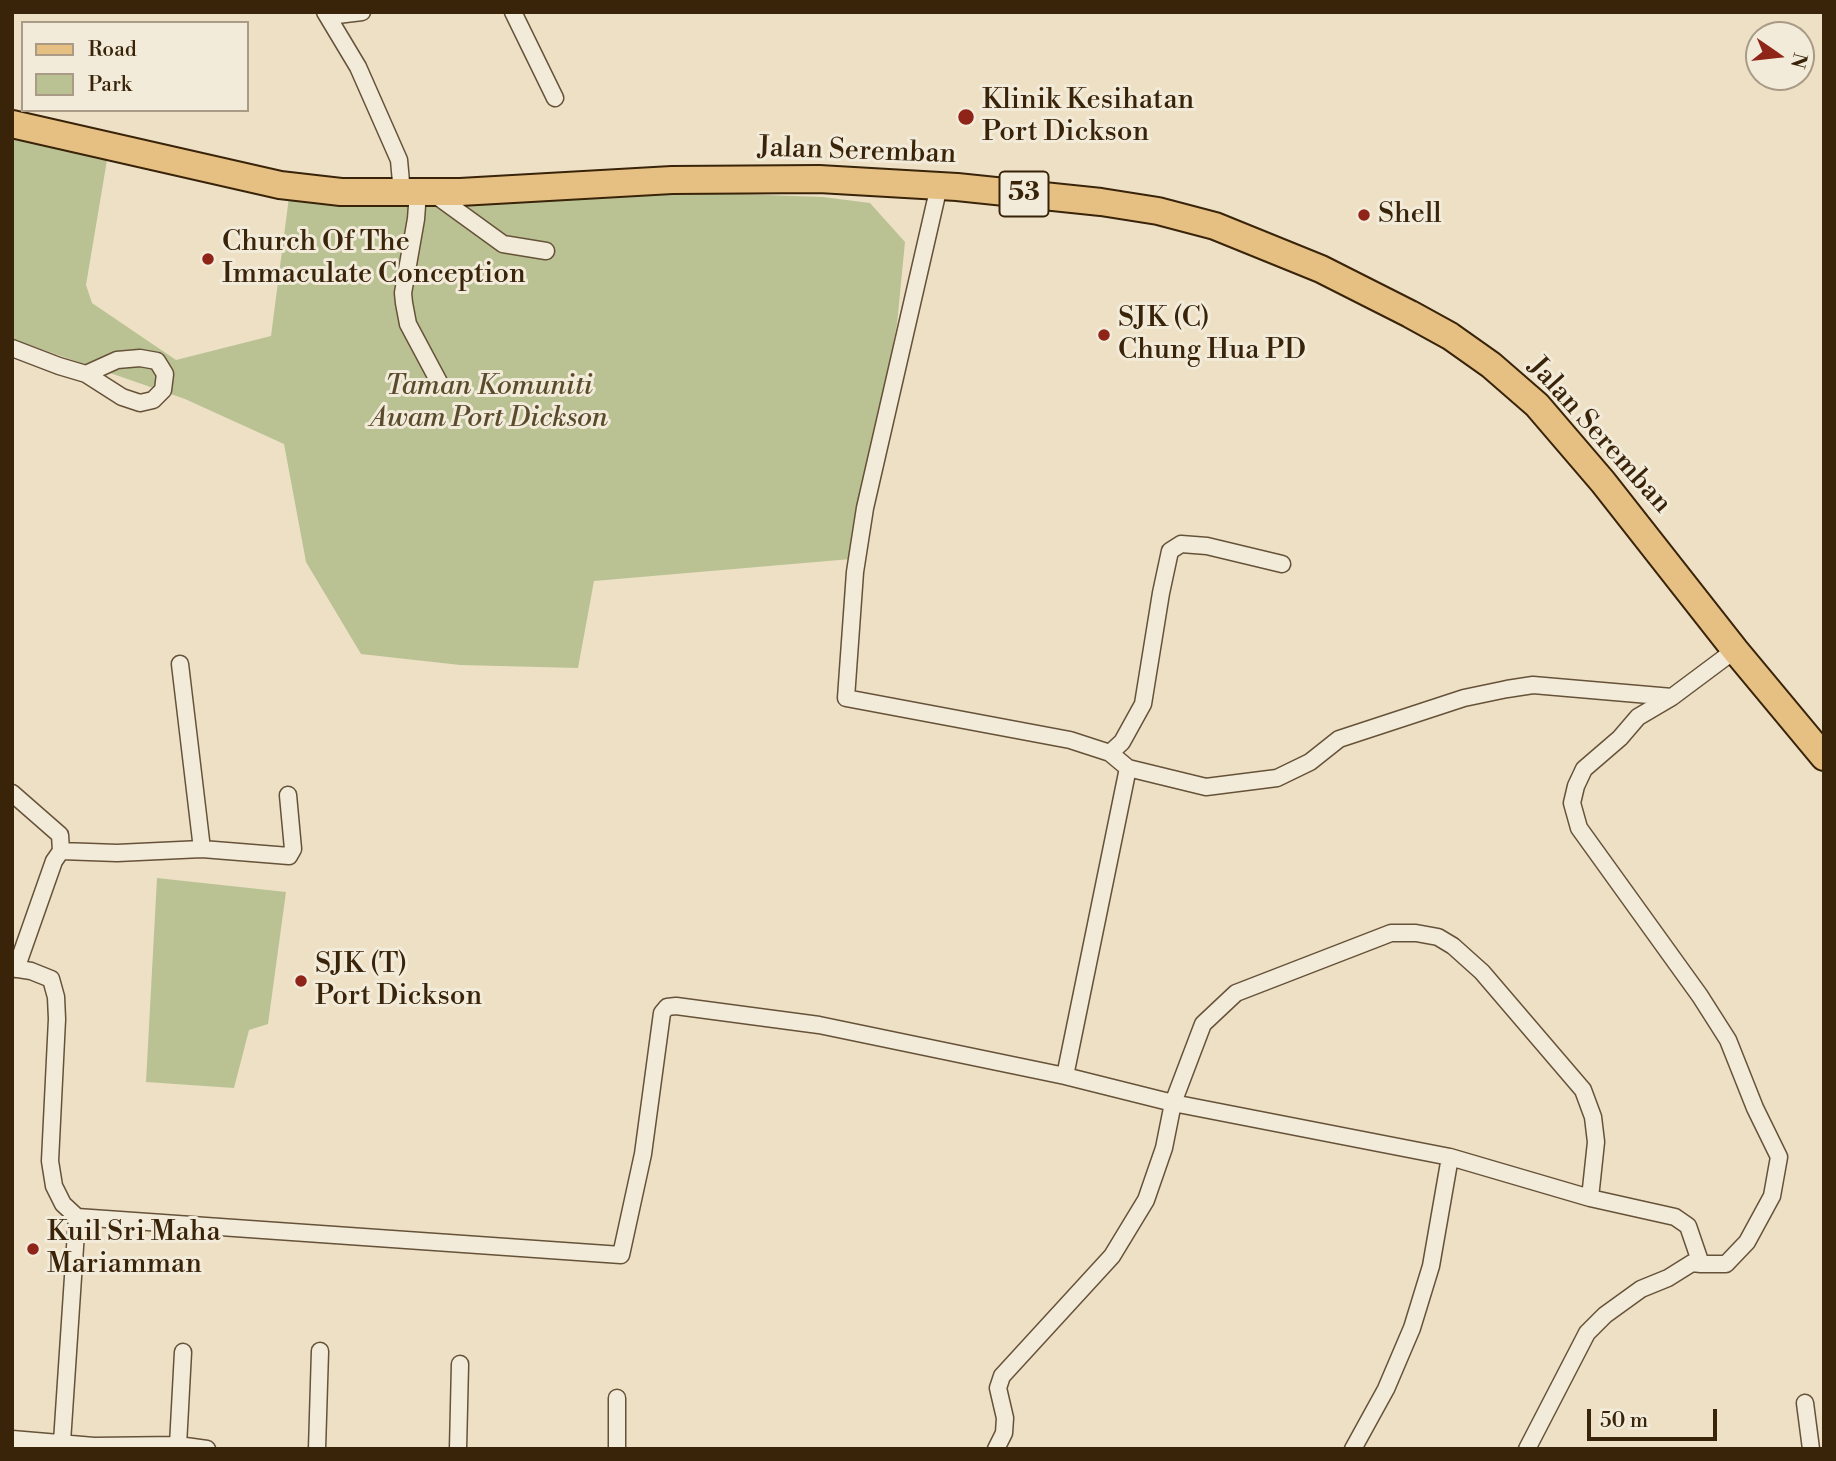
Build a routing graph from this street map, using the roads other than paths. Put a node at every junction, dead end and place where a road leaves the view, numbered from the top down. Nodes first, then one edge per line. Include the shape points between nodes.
1 (362, 12) edge
2 (513, 12) edge
3 (327, 14) edge
4 (555, 98) dead end
5 (12, 124) edge
6 (939, 186) junction
7 (417, 192) junction
8 (546, 251) dead end
9 (12, 348) edge
10 (86, 374) dead end
11 (440, 384) dead end
12 (1282, 564) dead end
13 (1735, 650) junction
14 (180, 664) dead end
15 (1672, 697) junction
16 (1110, 754) junction
17 (1824, 757) edge
18 (1128, 768) junction
19 (12, 793) edge
20 (288, 795) dead end
21 (202, 849) junction
22 (61, 851) junction
23 (14, 968) edge
24 (1065, 1076) junction
25 (1173, 1103) junction
26 (1450, 1157) junction
27 (1590, 1198) junction
28 (77, 1217) junction
29 (1700, 1264) junction
30 (320, 1351) dead end
31 (183, 1352) dead end
32 (460, 1364) dead end
33 (617, 1398) dead end
34 (1805, 1403) dead end
35 (13, 1442) edge
36 (62, 1442) junction
37 (178, 1446) junction
38 (94, 1447) edge
39 (122, 1448) edge
40 (207, 1449) edge
41 (317, 1449) edge
42 (458, 1449) edge
43 (617, 1449) edge
44 (996, 1449) edge
45 (1353, 1449) edge
46 (1527, 1449) edge
47 (1811, 1449) edge

1 - 3 street
2 - 4 street
3 - 7 street via 358,67
5 - 7 main road, Jalan Seremban / 53 via 280,185 341,192
6 - 7 main road, Jalan Seremban / 53 via 819,179 712,180
6 - 13 main road, Jalan Seremban / 53 via 1101,202 1215,226 1321,269 1450,336 1537,405
6 - 16 street via 865,508 855,572 846,698 1070,740
7 - 8 street via 503,244
7 - 11 street via 404,303 408,324
9 - 10 street
12 - 16 street via 1207,546 1181,544 1170,551 1143,704
13 - 15 street
13 - 17 main road, Jalan Seremban / 53
14 - 21 street
15 - 18 street via 1533,685 1464,698 1339,739 1310,762 1277,778 1206,787
15 - 29 street via 1638,717 1584,769 1572,803 1579,828 1728,1040 1779,1157 1772,1196 1747,1242 1726,1264
16 - 18 street
18 - 24 street
19 - 22 street via 61,835
20 - 21 street via 293,849 289,856
21 - 22 street
22 - 23 street
23 - 28 street via 51,979 56,997 50,1161 54,1186
24 - 25 street
24 - 28 street via 819,1025 667,1007 662,1013 643,1154 621,1255
25 - 26 street
25 - 27 street via 1203,1024 1236,993 1391,933 1438,937 1482,972 1584,1090 1596,1142
25 - 44 street via 1146,1200 1112,1256 1002,1376 998,1388 1004,1433
26 - 27 street
26 - 45 street via 1431,1266 1412,1328
27 - 29 street via 1675,1217 1688,1226
28 - 36 street
29 - 46 street via 1692,1263 1641,1289 1587,1333
30 - 41 street
31 - 37 street
32 - 42 street
33 - 43 street
34 - 47 street
35 - 36 street
36 - 38 street
37 - 39 street
37 - 40 street
38 - 39 street

